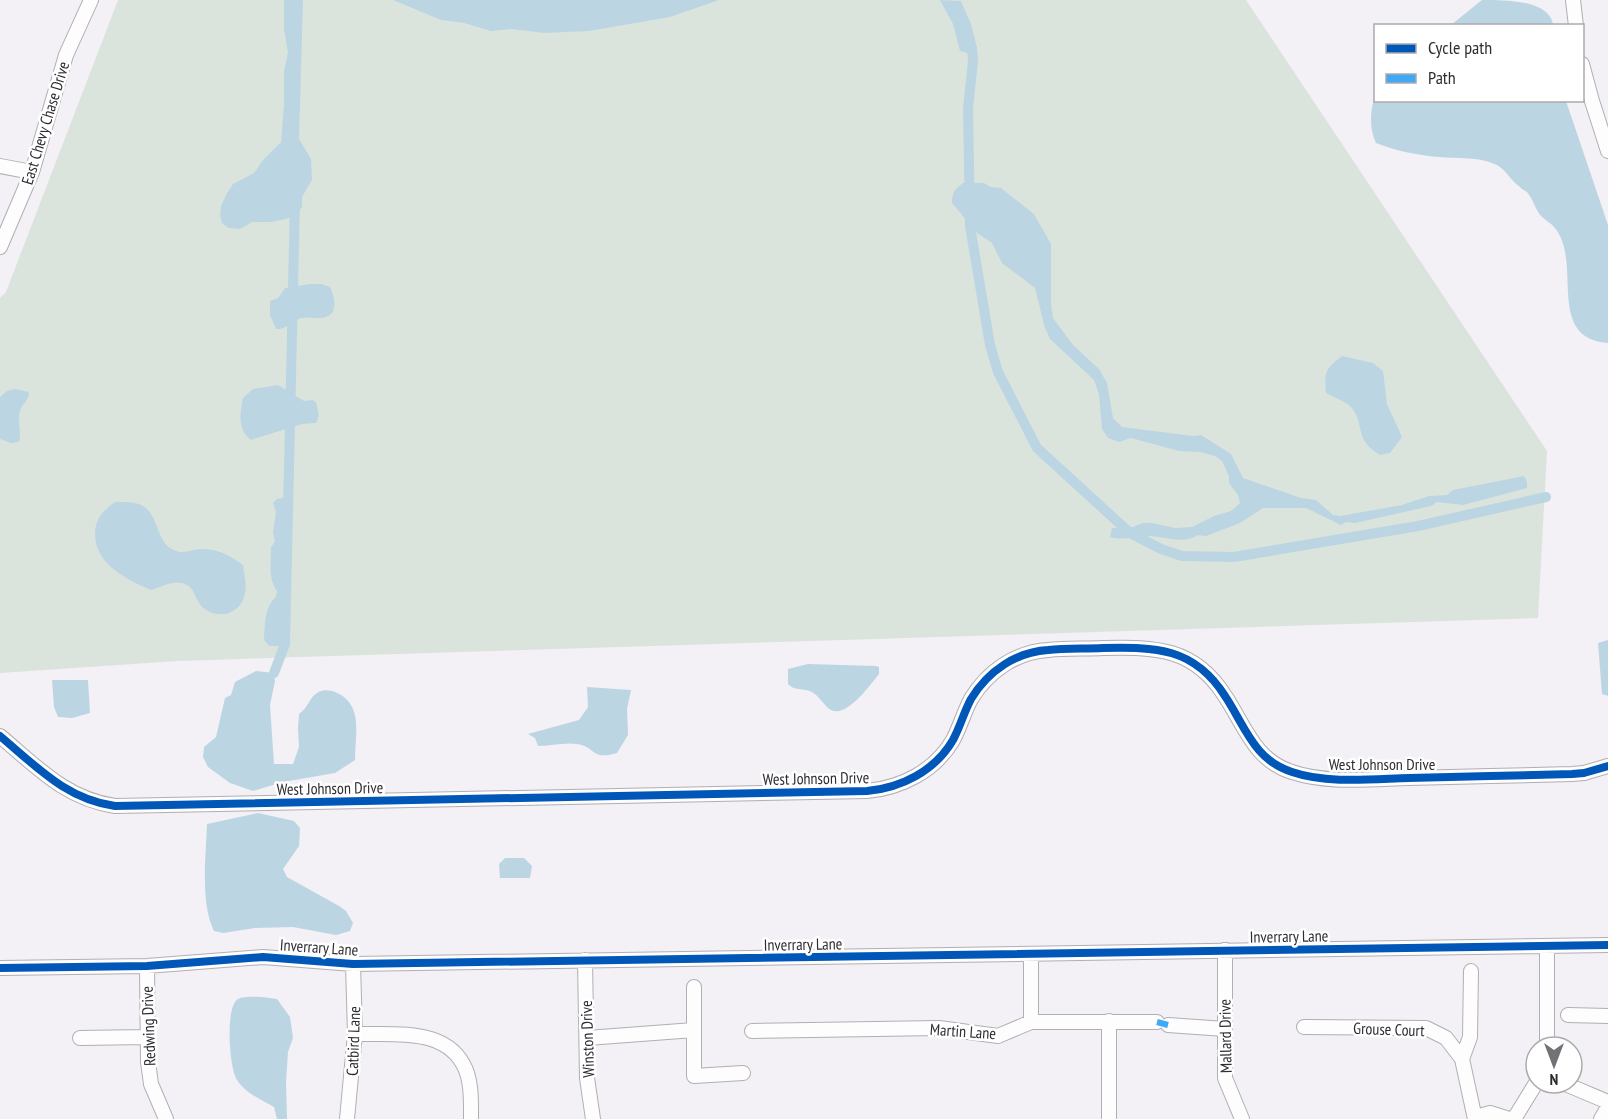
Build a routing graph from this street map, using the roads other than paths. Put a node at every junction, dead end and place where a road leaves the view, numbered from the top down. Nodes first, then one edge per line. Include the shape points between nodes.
1 (91, 0) edge
2 (1573, 0) edge
3 (1576, 24) edge
4 (1584, 71) edge
5 (1608, 151) edge
6 (0, 166) edge
7 (32, 172) junction
8 (0, 247) edge
9 (0, 736) edge
10 (1608, 766) edge
11 (1608, 945) edge
12 (1547, 947) junction
13 (1225, 950) junction
14 (1031, 954) junction
15 (585, 960) junction
16 (353, 964) junction
17 (147, 966) junction
18 (0, 968) edge
19 (1472, 971) dead end
20 (694, 987) dead end
21 (1568, 1015) dead end
22 (1608, 1016) edge
23 (1109, 1021) junction
24 (1031, 1022) junction
25 (1304, 1027) dead end
26 (1225, 1029) junction
27 (694, 1030) junction
28 (752, 1031) dead end
29 (356, 1034) junction
30 (1546, 1035) edge
31 (146, 1037) junction
32 (80, 1038) dead end
33 (586, 1038) junction
34 (1462, 1059) junction
35 (742, 1073) dead end
36 (1584, 1092) edge
37 (1529, 1095) edge
38 (1608, 1102) edge
39 (1234, 1104) junction
40 (1608, 1107) edge
41 (1475, 1118) edge
42 (166, 1119) edge
43 (347, 1119) edge
44 (471, 1119) edge
45 (593, 1119) edge
46 (1109, 1119) edge
47 (1229, 1119) edge
48 (1242, 1119) edge
49 (1509, 1119) edge
50 (1514, 1119) edge
51 (1601, 1119) edge

1 - 7 street, East Chevy Chase Drive via 66,55
2 - 3 street
4 - 5 street
6 - 7 street
7 - 8 street, East Chevy Chase Drive
9 - 10 street, West Johnson Drive via 57,784 77,796 115,806 867,791 910,780 945,752 972,698 990,675 1012,659 1046,650 1141,647 1168,651 1203,671 1226,697 1251,743 1292,772 1340,780 1572,774
11 - 12 street, Inverrary Lane
12 - 13 street, Inverrary Lane
12 - 30 street
13 - 14 street, Inverrary Lane
13 - 26 street, Mallard Drive
14 - 15 street, Inverrary Lane
14 - 24 street
15 - 16 street, Inverrary Lane
15 - 33 street, Winston Drive
16 - 17 street, Inverrary Lane via 263,957
16 - 29 street, Catbird Lane
17 - 18 street, Inverrary Lane
17 - 31 street, Redwing Drive
19 - 34 street via 1470,1037
20 - 27 street
21 - 22 street
23 - 24 street, Martin Lane
23 - 26 street, Martin Lane
23 - 46 street
24 - 28 street, Martin Lane via 998,1036 939,1028
25 - 34 street, Grouse Court via 1426,1028 1446,1038
26 - 39 street, Mallard Drive via 1225,1078
27 - 33 street
27 - 35 street via 694,1076
29 - 43 street, Catbird Lane
29 - 44 street via 422,1036 451,1050 463,1063 469,1081
31 - 32 street
31 - 42 street, Redwing Drive via 151,1084
33 - 45 street, Winston Drive
34 - 41 street
36 - 38 street
37 - 50 street
39 - 47 street
39 - 48 street, Mallard Drive
40 - 51 street
41 - 49 street via 1490,1113

